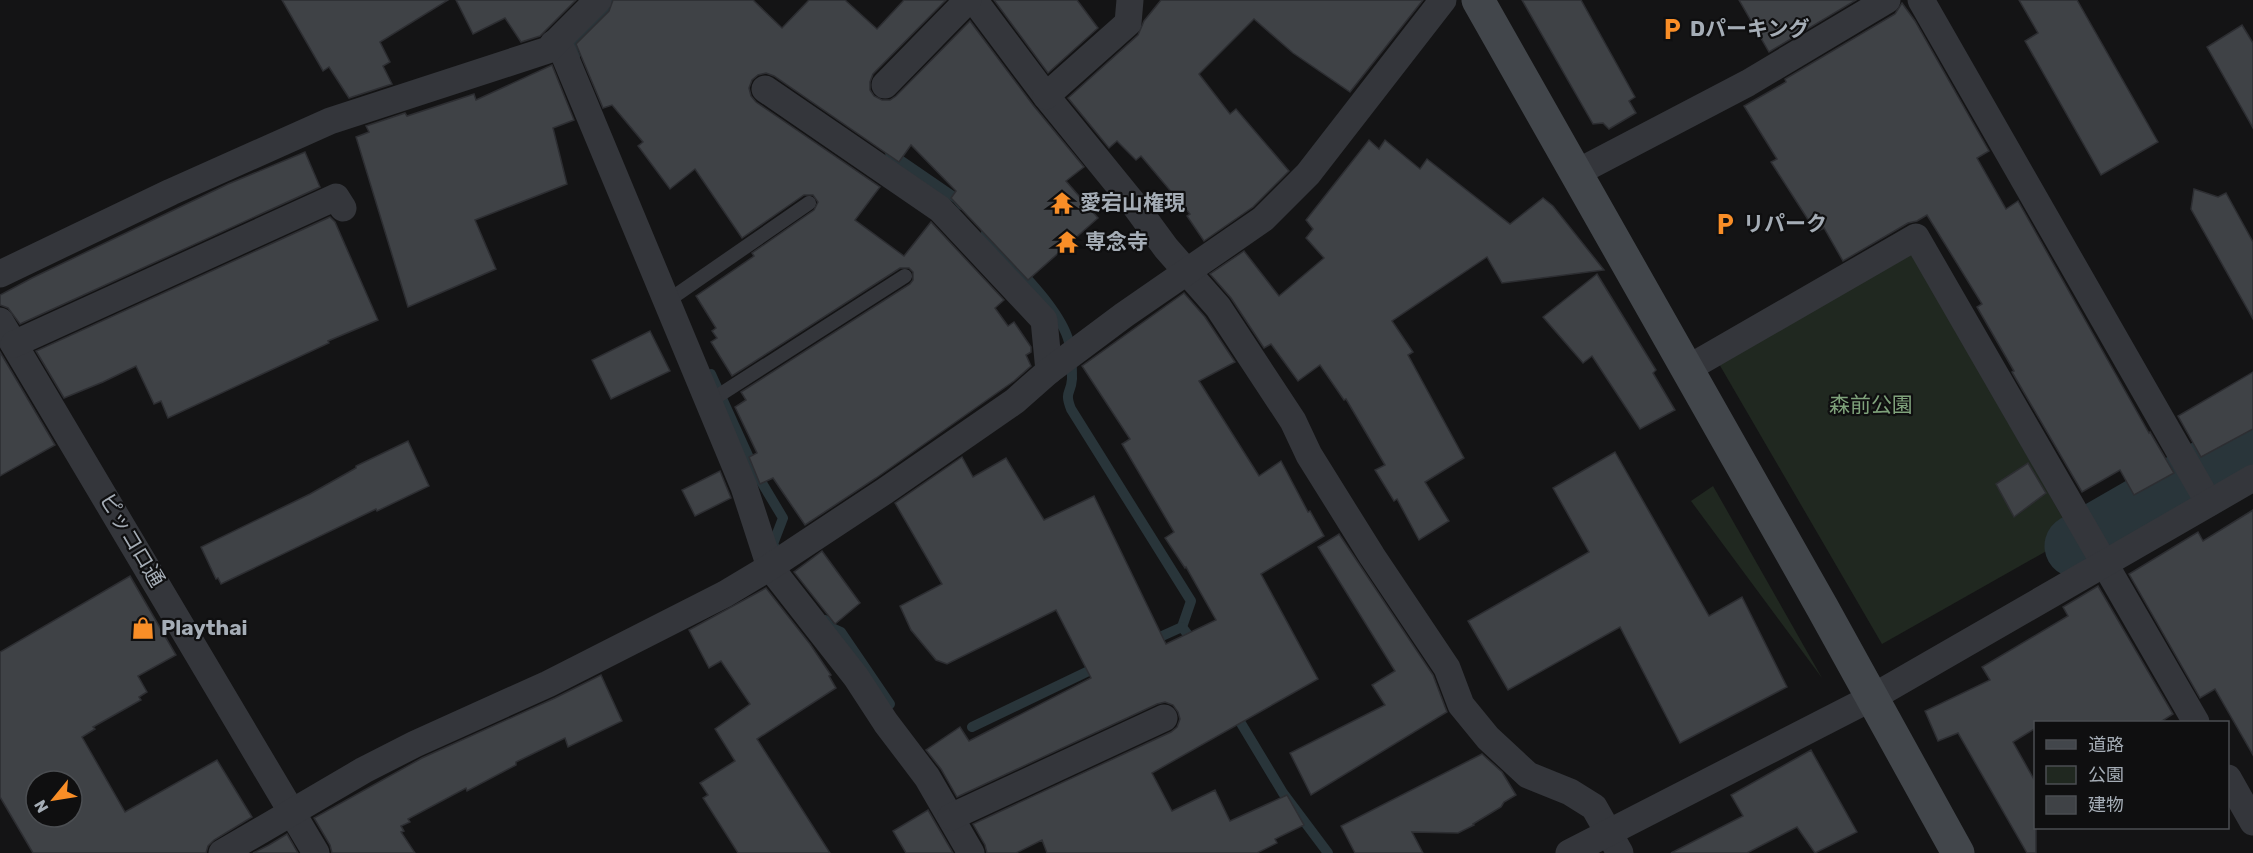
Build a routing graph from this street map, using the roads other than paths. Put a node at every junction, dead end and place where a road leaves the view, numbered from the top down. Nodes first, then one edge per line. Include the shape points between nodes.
1 (598, 0) edge
2 (968, 0) edge
3 (974, 0) edge
4 (1130, 0) edge
5 (1443, 0) edge
6 (1478, 0) edge
7 (1887, 0) edge
8 (1921, 0) edge
9 (554, 44) junction
10 (885, 84) dead end
11 (765, 89) dead end
12 (1046, 96) junction
13 (1576, 173) junction
14 (809, 203) dead end
15 (343, 208) dead end
16 (1188, 272) junction
17 (0, 274) edge
18 (906, 276) dead end
19 (673, 297) junction
20 (0, 321) edge
21 (14, 345) junction
22 (1687, 369) junction
23 (1049, 371) junction
24 (716, 397) junction
25 (2253, 478) edge
26 (2209, 503) junction
27 (2105, 564) junction
28 (770, 567) junction
29 (1873, 697) junction
30 (1164, 717) dead end
31 (2195, 721) edge
32 (2229, 780) edge
33 (292, 812) junction
34 (951, 818) junction
35 (2253, 822) edge
36 (1614, 843) edge
37 (222, 853) edge
38 (316, 853) edge
39 (971, 853) edge
40 (1569, 853) edge
41 (1958, 853) edge

1 - 9 street
2 - 10 street
3 - 12 street
4 - 12 street via 1128,23
5 - 16 street via 1285,199
6 - 13 street
7 - 13 street via 1748,83
8 - 26 street
9 - 17 street via 535,56 330,121
9 - 19 street via 563,52
11 - 23 street via 940,209 1044,320
12 - 16 street
13 - 22 street
14 - 19 lane
15 - 21 street via 336,197
16 - 23 street
16 - 36 street via 1218,307 1293,421 1309,455 1447,668 1461,705 1488,738 1528,775 1570,792 1594,807
18 - 24 lane
19 - 24 street
20 - 21 street, ピッコロ通
21 - 33 street, ピッコロ通
22 - 27 street via 1916,237
22 - 29 street
23 - 28 street via 1006,407
24 - 28 street
25 - 26 street
26 - 27 street
27 - 29 street
27 - 31 street
28 - 33 street via 558,679 364,770
28 - 34 street via 856,677 927,777
29 - 36 street
29 - 41 street
30 - 34 street
32 - 35 street
33 - 37 street
33 - 38 street, ピッコロ通
34 - 39 street
36 - 40 street

